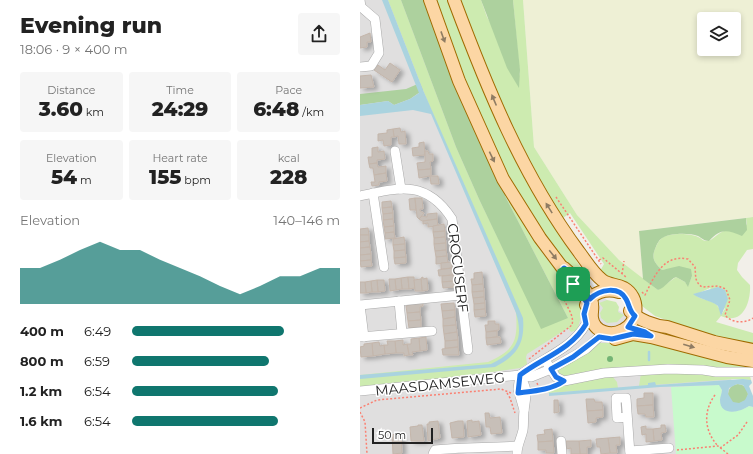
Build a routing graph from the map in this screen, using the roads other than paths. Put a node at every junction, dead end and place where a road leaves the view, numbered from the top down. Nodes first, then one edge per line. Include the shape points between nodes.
1 (360, 0) edge
2 (430, 0) edge
3 (454, 0) edge
4 (360, 67) edge
5 (395, 151) dead end
6 (401, 189) junction
7 (373, 193) junction
8 (360, 196) edge
9 (384, 267) dead end
10 (461, 294) junction
11 (399, 301) junction
12 (589, 301) junction
13 (360, 305) edge
14 (635, 312) junction
15 (432, 331) dead end
16 (595, 331) junction
17 (626, 332) junction
18 (402, 333) junction
19 (362, 337) edge
20 (468, 350) dead end
21 (753, 350) edge
22 (545, 360) junction
23 (753, 362) edge
24 (551, 369) junction
25 (753, 372) edge
26 (520, 375) junction
27 (360, 391) edge
28 (627, 417) dead end
29 (561, 441) dead end
30 (669, 448) road end
31 (517, 450) edge
32 (630, 453) edge
33 (433, 454) edge
34 (562, 454) edge

1 - 4 street via 361,7 375,18 379,53 370,66
2 -> 12 main road via 460,81 503,179 540,238
14 -> 3 main road via 630,293 599,277 543,199 522,161 488,86
5 - 6 street
6 - 7 street, CROCUSERF
6 - 10 street, CROCUSERF via 418,189 443,205 452,218
7 - 8 street, CROCUSERF
7 - 9 street
10 - 11 street
10 - 20 street, CROCUSERF
11 - 13 street
11 - 18 street
12 - 14 main road via 604,291 618,292 626,298 629,310
12 - 16 main road via 584,314
13 - 19 street
14 - 17 main road
14 - 21 main road via 660,327
15 - 18 street
16 - 17 main road
16 - 22 street, MAASDAMSEWEG via 575,338
16 - 24 street, MAASDAMSEWEG via 573,357
17 -> 23 main road via 645,332 651,336
18 - 19 street
22 - 24 street
22 - 26 street, MAASDAMSEWEG
24 - 25 street via 556,377 564,381 604,373 668,368
24 - 26 street, MAASDAMSEWEG via 531,377
26 - 27 street, MAASDAMSEWEG
26 - 31 street via 524,410 523,430
28 - 32 street
29 - 34 street
30 - 32 street
31 - 33 street via 475,446 435,450

